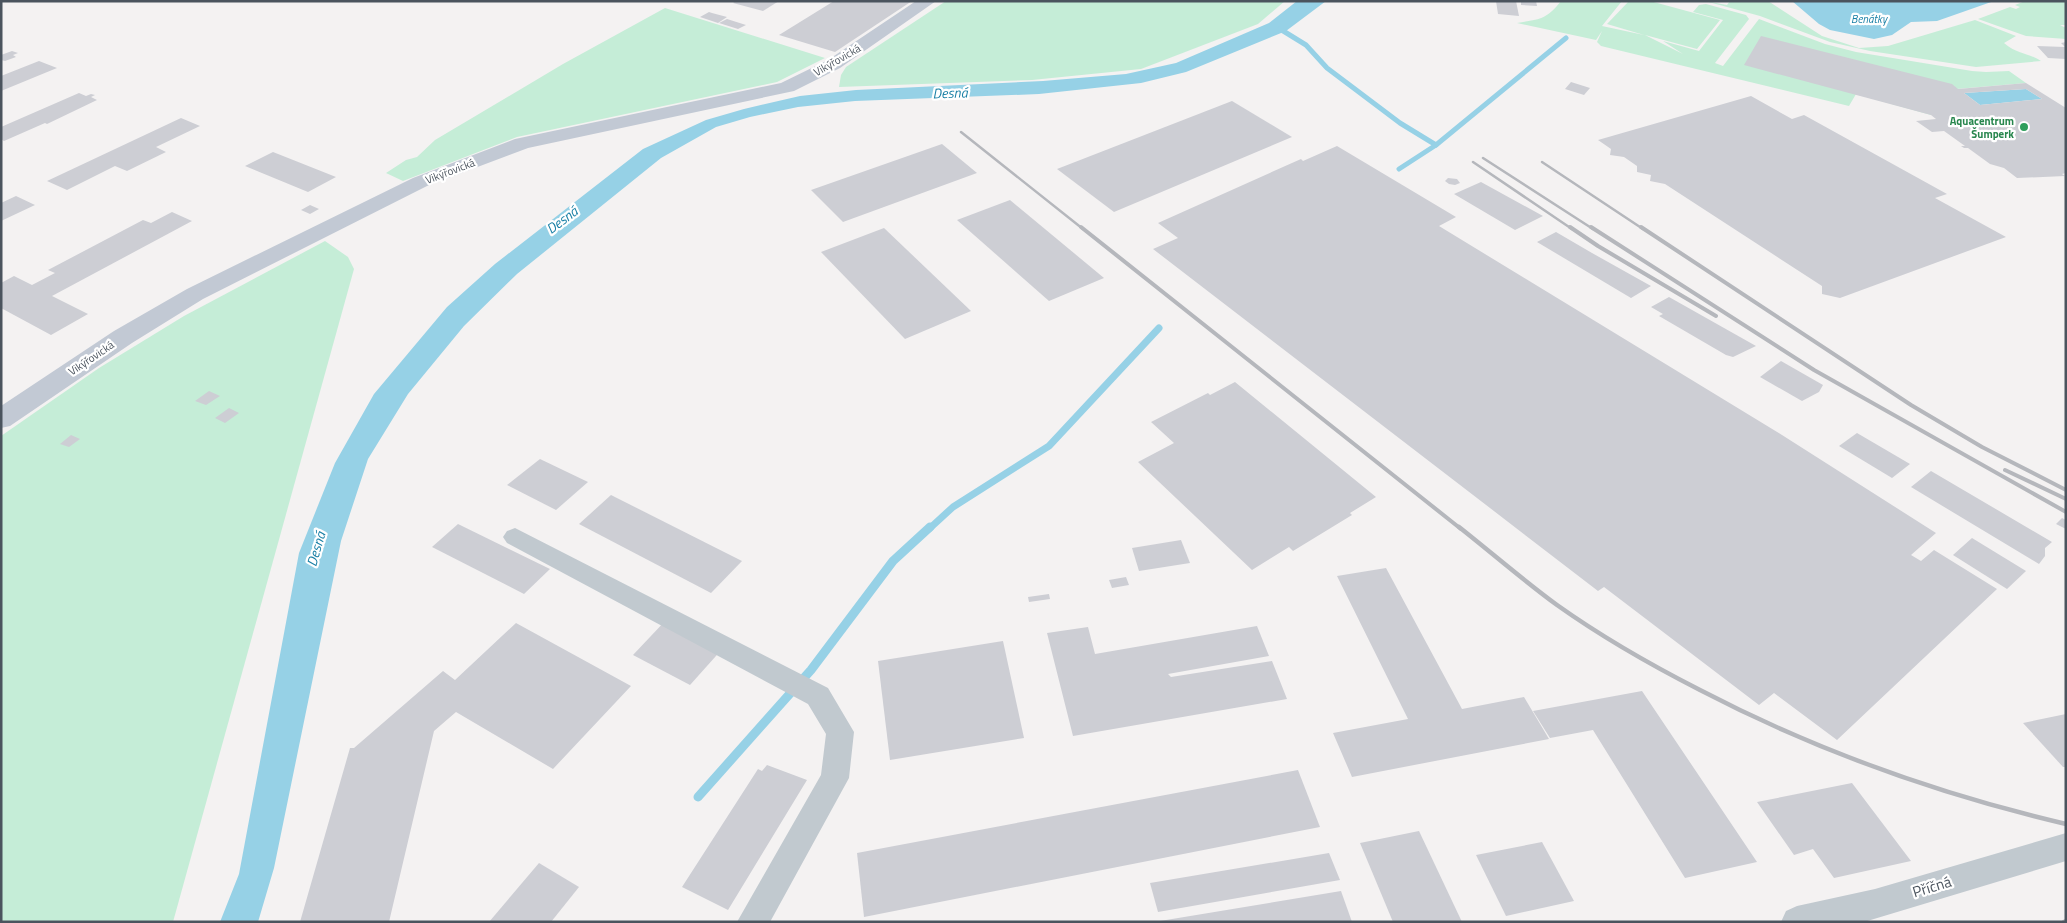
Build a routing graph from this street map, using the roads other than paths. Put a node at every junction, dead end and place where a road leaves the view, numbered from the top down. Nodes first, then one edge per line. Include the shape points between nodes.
1 (928, 1) edge
2 (1, 419) edge
3 (515, 537) dead end
4 (2066, 847) edge
5 (753, 922) edge
6 (1797, 922) edge

1 - 2 street, Vikýřovická via 834,64 787,87 522,143 420,182 195,294 123,337
3 - 5 street via 818,696 827,710 840,732 835,778
4 - 6 street, Příčná via 1874,904

